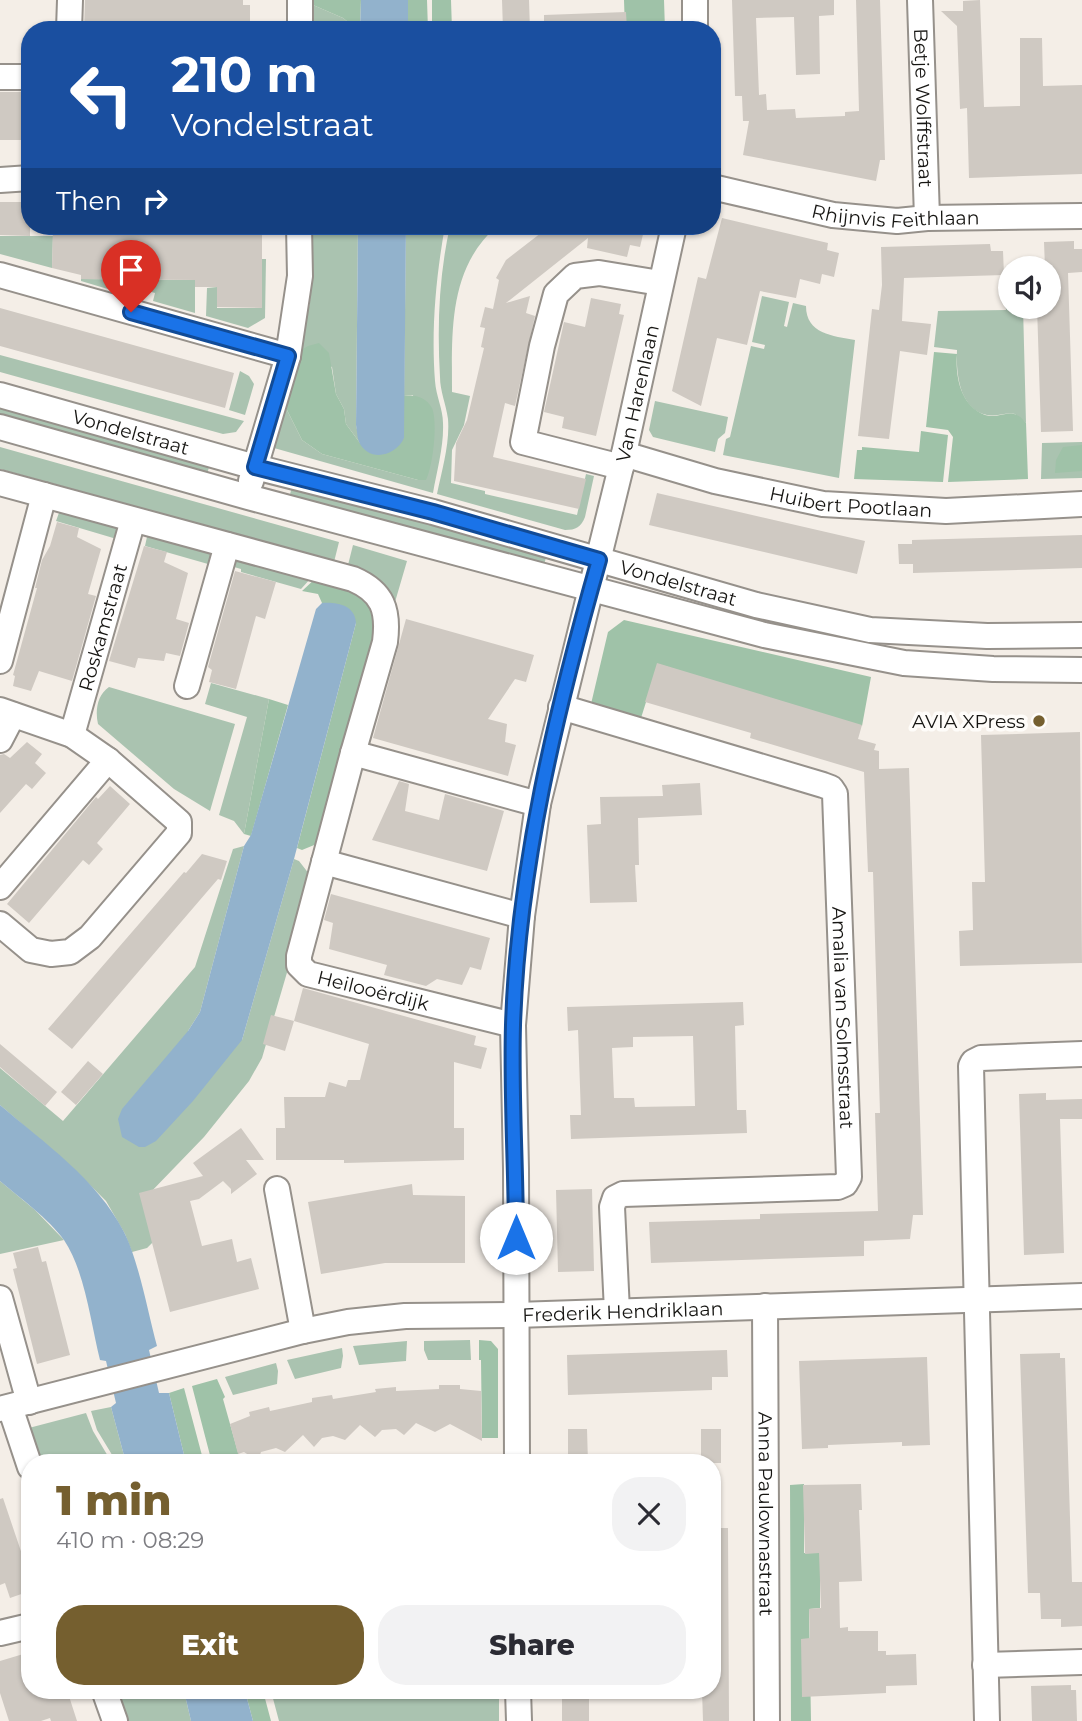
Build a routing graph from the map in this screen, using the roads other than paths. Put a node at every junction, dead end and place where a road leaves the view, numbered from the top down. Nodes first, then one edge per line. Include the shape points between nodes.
1 (69, 0) edge
2 (300, 0) edge
3 (695, 0) edge
4 (920, 0) edge
5 (69, 21) edge
6 (300, 21) edge
7 (695, 21) edge
8 (0, 77) edge
9 (21, 77) edge
10 (21, 179) edge
11 (0, 180) edge
12 (721, 189) edge
13 (1082, 216) edge
14 (927, 218) junction
15 (299, 235) edge
16 (672, 235) edge
17 (0, 275) edge
18 (660, 283) junction
19 (288, 356) junction
20 (0, 395) edge
21 (0, 427) edge
22 (622, 460) junction
23 (255, 467) junction
24 (0, 483) edge
25 (44, 495) junction
26 (248, 496) junction
27 (1082, 504) edge
28 (133, 520) junction
29 (227, 545) junction
30 (599, 560) junction
31 (590, 590) junction
32 (1082, 635) edge
33 (0, 660) edge
34 (1082, 670) edge
35 (187, 686) dead end
36 (561, 707) junction
37 (6, 712) edge
38 (72, 735) junction
39 (0, 740) edge
40 (352, 753) junction
41 (108, 760) junction
42 (538, 804) junction
43 (324, 862) junction
44 (0, 887) edge
45 (522, 916) junction
46 (0, 924) edge
47 (513, 1025) junction
48 (1082, 1054) edge
49 (277, 1189) dead end
50 (1082, 1296) edge
51 (0, 1298) edge
52 (976, 1298) junction
53 (765, 1306) junction
54 (617, 1311) junction
55 (516, 1315) junction
56 (303, 1331) junction
57 (13, 1406) edge
58 (26, 1454) edge
59 (517, 1454) edge
60 (21, 1628) edge
61 (0, 1633) edge
62 (1082, 1662) edge
63 (985, 1665) junction
64 (107, 1699) edge
65 (518, 1699) edge
66 (114, 1721) edge
67 (519, 1721) edge
68 (767, 1721) edge
69 (987, 1721) edge

1 - 5 street
2 - 6 street
3 - 7 street
4 - 14 street, Betje Wolffstraat
8 - 9 street
10 - 11 street
12 - 14 street, Rhijnvis Feithlaan via 833,215 897,221
13 - 14 street, Rhijnvis Feithlaan
15 - 19 street via 300,276
16 - 18 street, Van Harenlaan
17 - 19 street
18 - 22 street, Van Harenlaan
18 - 22 street, Huibert Pootlaan via 599,273 575,276 556,294 542,346 523,442
19 - 23 street
20 - 23 street, Vondelstraat
21 - 26 street, Vondelstraat
22 - 27 street, Huibert Pootlaan via 823,504 946,511
22 - 30 street, Van Harenlaan
23 - 26 street
23 - 30 street, Vondelstraat
24 - 25 street
25 - 28 street
25 - 33 street
26 - 31 street, Vondelstraat
28 - 29 street
28 - 38 street, Roskamstraat
29 - 35 street
29 - 40 street, Heilooërdijk via 353,579 370,587 382,602 388,623 385,642
30 - 31 street, Van Harenlaan
30 - 32 street, Vondelstraat via 756,605 870,630
31 - 34 street, Vondelstraat via 764,635 904,663
31 - 36 street
36 - 42 street
36 - 54 street, Amalia van Solmsstraat via 823,785 835,794 849,1177 838,1187 623,1194 615,1198 611,1207
37 - 38 street
37 - 39 street
38 - 41 street
40 - 42 street
40 - 43 street, Heilooërdijk
41 - 44 street
41 - 46 street via 179,822 180,833 90,937 70,952 31,950
42 - 45 street
43 - 45 street
43 - 47 street, Heilooërdijk via 299,956 299,965 308,974
45 - 47 street
47 - 55 street
48 - 52 street via 973,1062
49 - 56 street
50 - 52 street, Frederik Hendriklaan
51 - 57 street
52 - 53 street, Frederik Hendriklaan
52 - 63 street
53 - 54 street, Frederik Hendriklaan
53 - 68 street, Anna Paulownastraat
54 - 55 street, Frederik Hendriklaan
55 - 56 street, Frederik Hendriklaan via 405,1316
55 - 59 street
56 - 57 street, Frederik Hendriklaan
57 - 58 street
60 - 61 street
62 - 63 street
63 - 69 street
64 - 66 street
65 - 67 street

